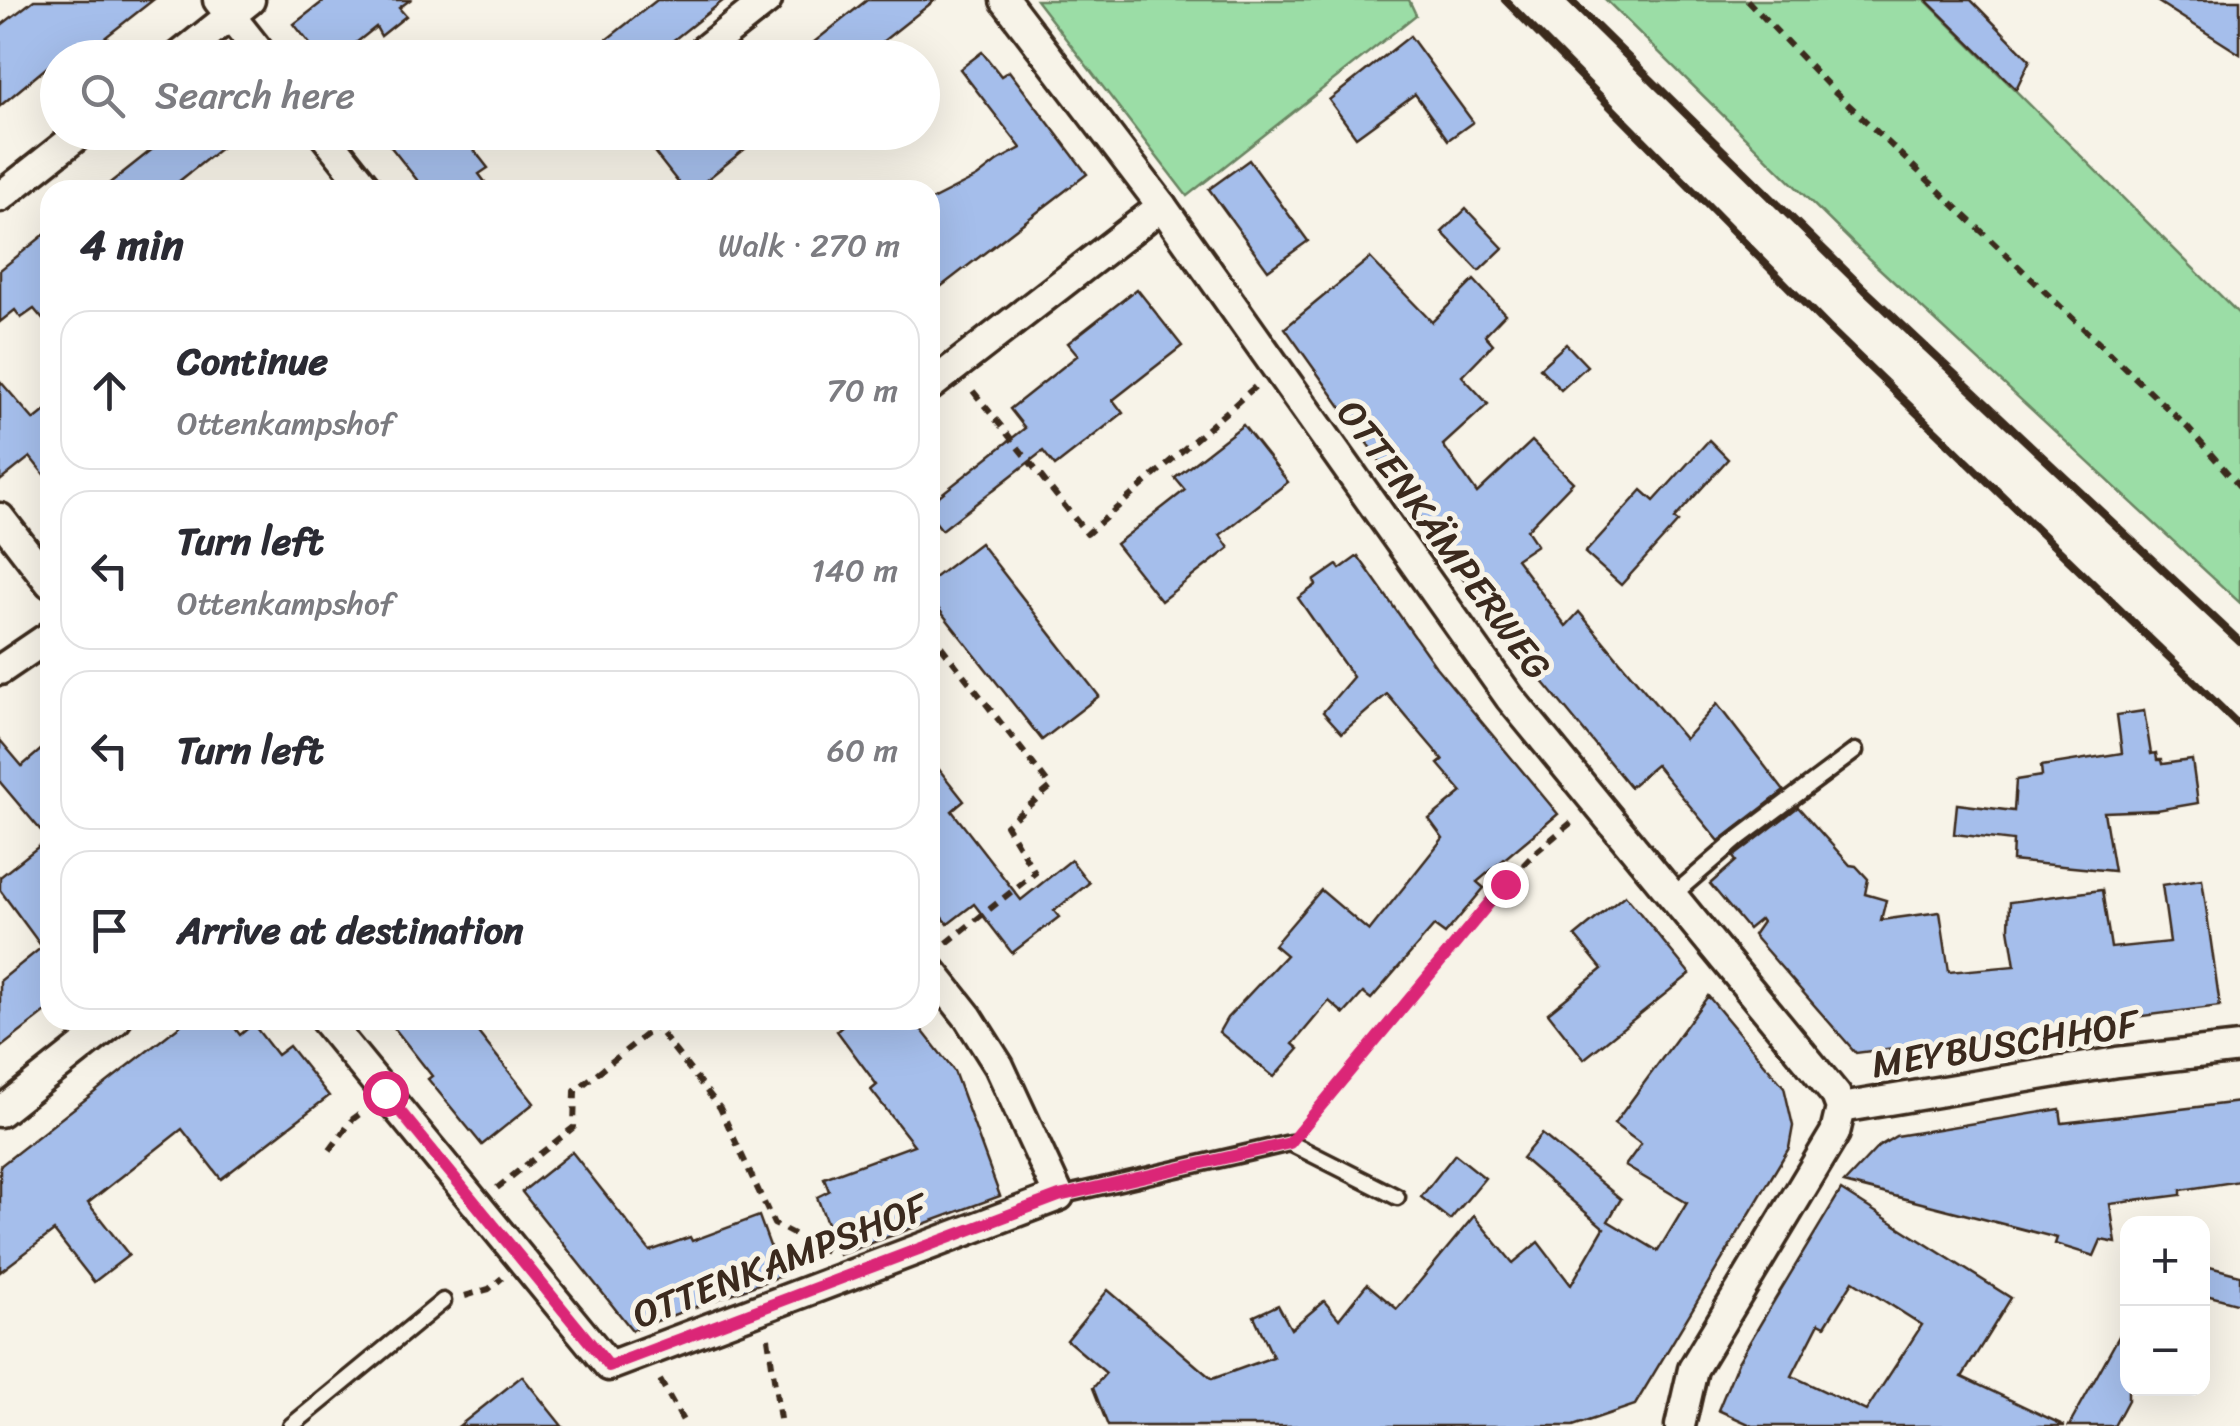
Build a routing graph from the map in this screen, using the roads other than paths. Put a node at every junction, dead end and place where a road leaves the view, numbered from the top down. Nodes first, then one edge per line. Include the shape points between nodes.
1 (768, 0) edge
2 (1004, 0) edge
3 (233, 5) edge
4 (196, 40) edge
5 (253, 40) edge
6 (717, 40) edge
7 (59, 150) edge
8 (336, 150) edge
9 (360, 180) edge
10 (0, 197) edge
11 (1162, 206) junction
12 (940, 378) edge
13 (0, 518) edge
14 (40, 570) edge
15 (40, 643) edge
16 (0, 670) edge
17 (1855, 750) dead end
18 (1673, 895) junction
19 (940, 981) edge
20 (103, 1030) edge
21 (333, 1030) edge
22 (2240, 1048) edge
23 (1841, 1108) junction
24 (0, 1112) edge
25 (1059, 1196) junction
26 (1397, 1197) dead end
27 (443, 1302) road end
28 (292, 1426) edge
29 (1680, 1426) edge

1 - 6 street
2 - 11 street, OTTENKÄMPERWEG
3 - 4 street
3 - 5 street
7 - 10 street
8 - 9 street
11 - 12 street
11 - 18 street, OTTENKÄMPERWEG via 1510,698
13 - 14 street
15 - 16 street
17 - 18 lane
18 - 23 street, OTTENKÄMPERWEG via 1829,1083
19 - 25 street via 998,1066
20 - 24 street
21 - 25 street, OTTENKAMPSHOF via 609,1366
22 - 23 street, MEYBUSCHHOF
23 - 29 street, MEYBUSCHHOF via 1835,1134 1693,1369
25 - 26 lane, OTTENKAMPSHOF via 1290,1143
27 - 28 lane

